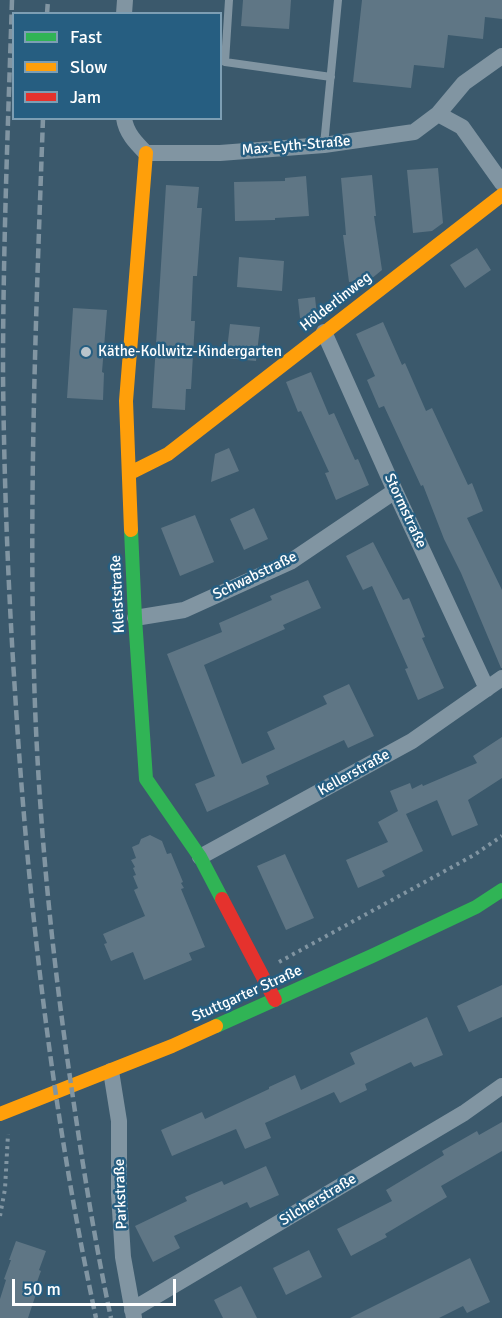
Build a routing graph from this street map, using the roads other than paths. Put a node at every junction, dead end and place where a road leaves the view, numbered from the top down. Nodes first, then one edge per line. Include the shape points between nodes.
1 (229, 0) edge
2 (338, 0) edge
3 (502, 56) edge
4 (331, 77) junction
5 (438, 114) junction
6 (124, 120) edge
7 (324, 145) junction
8 (146, 153) junction
9 (502, 183) edge
10 (502, 195) edge
11 (324, 332) junction
12 (130, 473) junction
13 (395, 490) junction
14 (135, 618) junction
15 (502, 678) edge
16 (487, 689) junction
17 (200, 857) junction
18 (502, 890) edge
19 (274, 1000) junction
20 (111, 1071) junction
21 (502, 1086) edge
22 (5, 1112) edge
23 (133, 1314) edge

1 - 4 lane via 225,62
2 - 4 lane
3 - 5 street, Max-Eyth-Straße via 464,83
4 - 7 lane
5 - 7 street, Max-Eyth-Straße via 414,132
5 - 9 street via 462,127
6 - 8 street via 133,141
7 - 8 street, Max-Eyth-Straße via 220,153
8 - 12 street, Kleiststraße via 126,402
10 - 11 street, Hölderlinweg
11 - 12 street, Hölderlinweg via 168,454
11 - 13 street, Stormstraße
12 - 14 street, Kleiststraße
13 - 14 street, Schwabstraße via 290,562 184,610
13 - 16 street, Stormstraße
14 - 17 street, Kleiststraße via 146,779
15 - 16 street, Kellerstraße
16 - 17 street, Kellerstraße via 411,741
17 - 19 street, Kleiststraße
18 - 19 street, Stuttgarter Straße via 476,907
19 - 20 street, Stuttgarter Straße
20 - 22 street, Stuttgarter Straße
20 - 23 street, Parkstraße via 119,1121 123,1257
21 - 23 street, Silcherstraße

